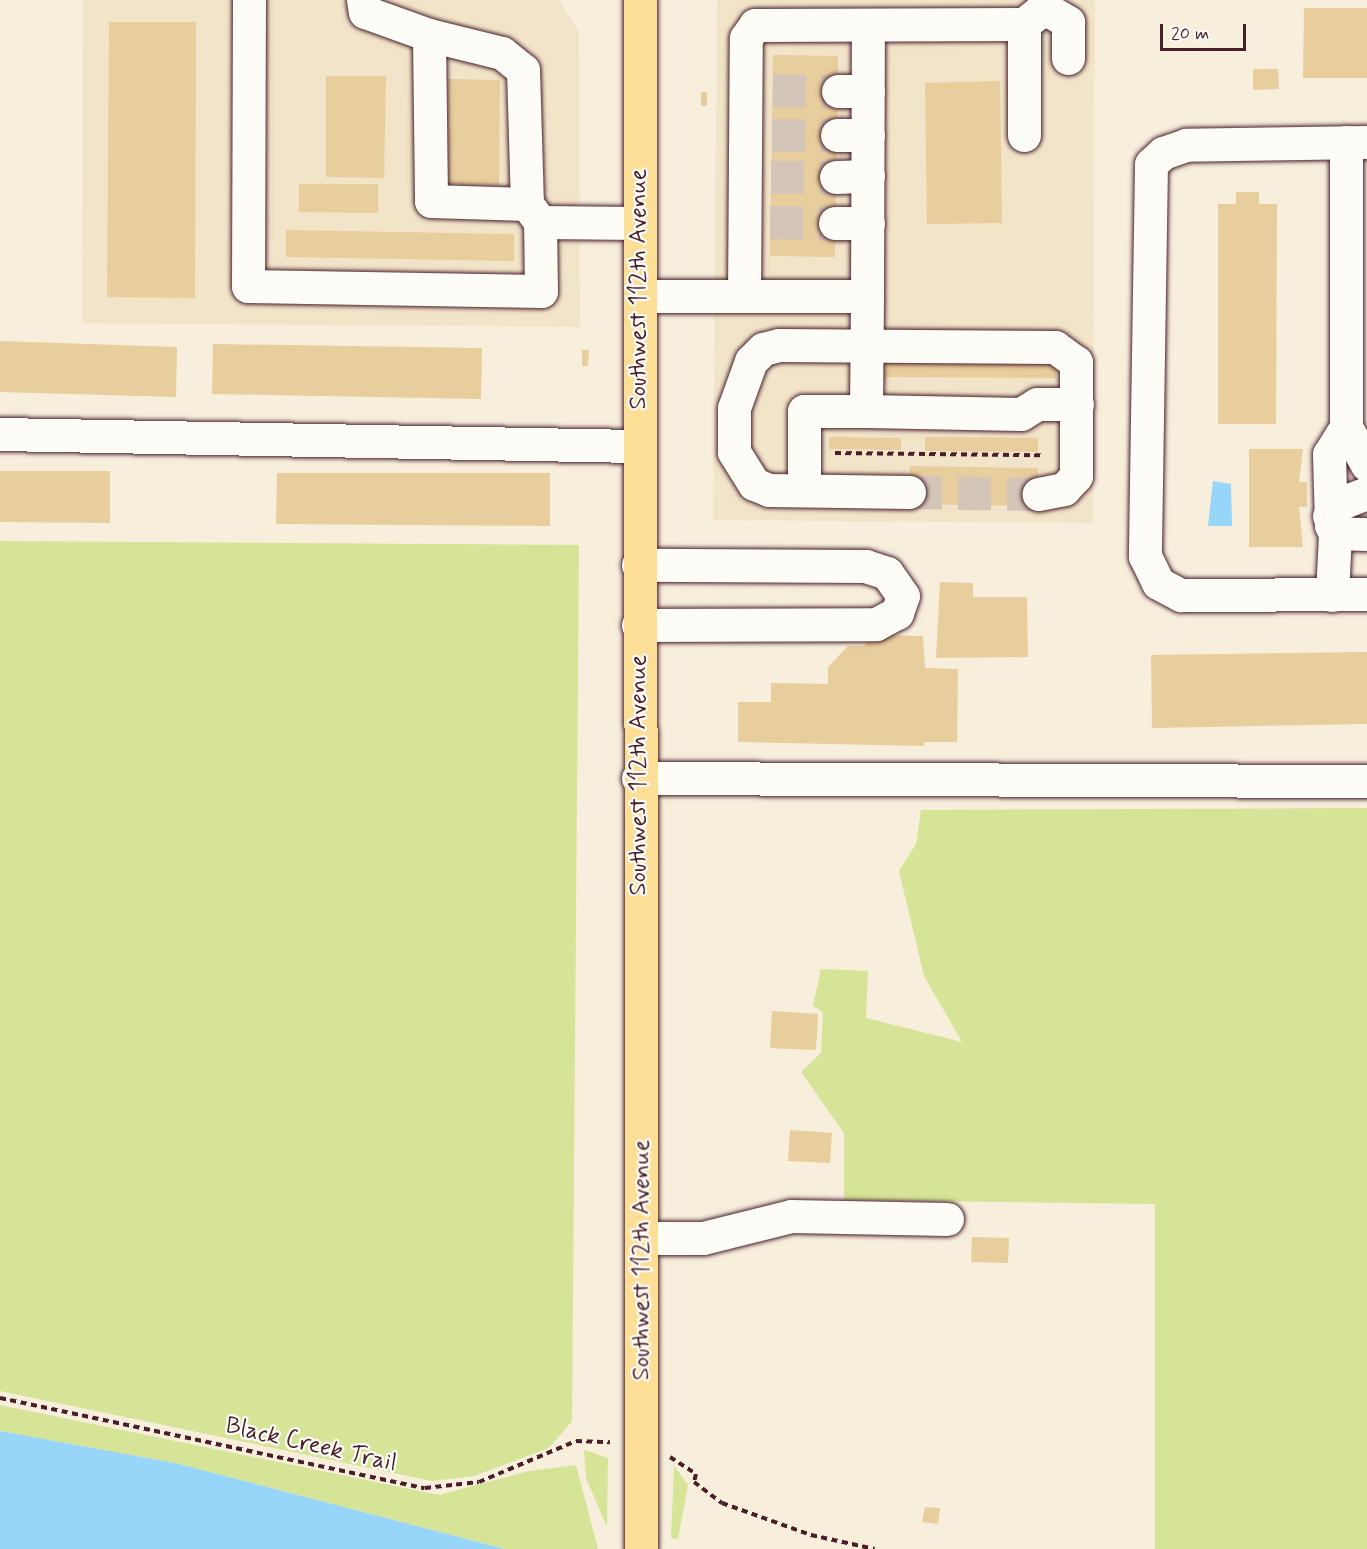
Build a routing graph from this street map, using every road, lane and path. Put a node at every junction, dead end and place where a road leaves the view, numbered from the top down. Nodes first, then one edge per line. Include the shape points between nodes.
1 (249, 0) edge
2 (363, 0) edge
3 (640, 0) edge
4 (1037, 11) edge
5 (868, 25) junction
6 (429, 35) junction
7 (1068, 58) dead end
8 (1024, 135) dead end
9 (1357, 142) edge
10 (533, 213) junction
11 (638, 223) junction
12 (835, 223) tunnel mouth
13 (868, 223) junction
14 (640, 296) junction
15 (744, 296) junction
16 (867, 296) junction
17 (866, 345) junction
18 (1077, 404) junction
19 (866, 411) junction
20 (1346, 427) junction
21 (0, 434) edge
22 (639, 446) junction
23 (823, 453) dead end
24 (1041, 455) dead end
25 (1367, 465) edge
26 (804, 490) junction
27 (909, 492) tunnel mouth
28 (1367, 493) edge
29 (1038, 494) tunnel mouth
30 (1344, 527) edge
31 (638, 565) junction
32 (1367, 594) edge
33 (1332, 595) junction
34 (638, 625) junction
35 (638, 778) junction
36 (1367, 781) edge
37 (947, 1219) dead end
38 (644, 1238) junction
39 (0, 1398) edge
40 (608, 1442) dead end
41 (672, 1458) dead end
42 (641, 1548) edge
43 (874, 1549) edge

1 - 10 street via 248,286 541,291
2 - 6 street via 365,12
3 - 11 main road, Southwest 112th Avenue
4 - 5 street
4 - 7 street via 1068,22
4 - 8 street
5 - 13 street via 853,91 852,135 852,177
5 - 15 street via 755,25 746,38 759,90 759,134 758,222
6 - 10 street via 502,53 523,70
6 - 10 street via 431,201
9 - 20 street
9 - 33 street via 1186,145 1157,158 1147,179 1148,570 1158,583 1181,595
10 - 11 street
11 - 14 main road, Southwest 112th Avenue
12 - 13 street
13 - 16 street
14 - 15 street
14 - 22 main road, Southwest 112th Avenue
15 - 16 street
16 - 17 street
17 - 18 street via 1055,347 1076,362
17 - 19 street
17 - 26 street via 763,349 751,361 744,392 754,408 754,452 745,473 754,484 769,490
18 - 19 street via 1037,404 1021,414
18 - 29 street via 1076,476 1064,489
19 - 26 street via 804,411
20 - 25 street
20 - 30 street via 1329,454
21 - 22 street
22 - 31 main road, Southwest 112th Avenue
23 - 24 path
26 - 27 street
28 - 30 street via 1341,503
30 - 33 street
31 - 34 main road, Southwest 112th Avenue
31 - 34 street via 866,566 887,573 903,596 897,613 876,624
32 - 33 street
34 - 35 main road, Southwest 112th Avenue
35 - 36 street
35 - 38 main road, Southwest 112th Avenue
37 - 38 street via 791,1216 704,1238
38 - 42 main road, Southwest 112th Avenue
39 - 40 path, Black Creek Trail via 425,1488 479,1482 576,1441
41 - 43 path via 696,1474 694,1482 703,1492 722,1503 812,1535

